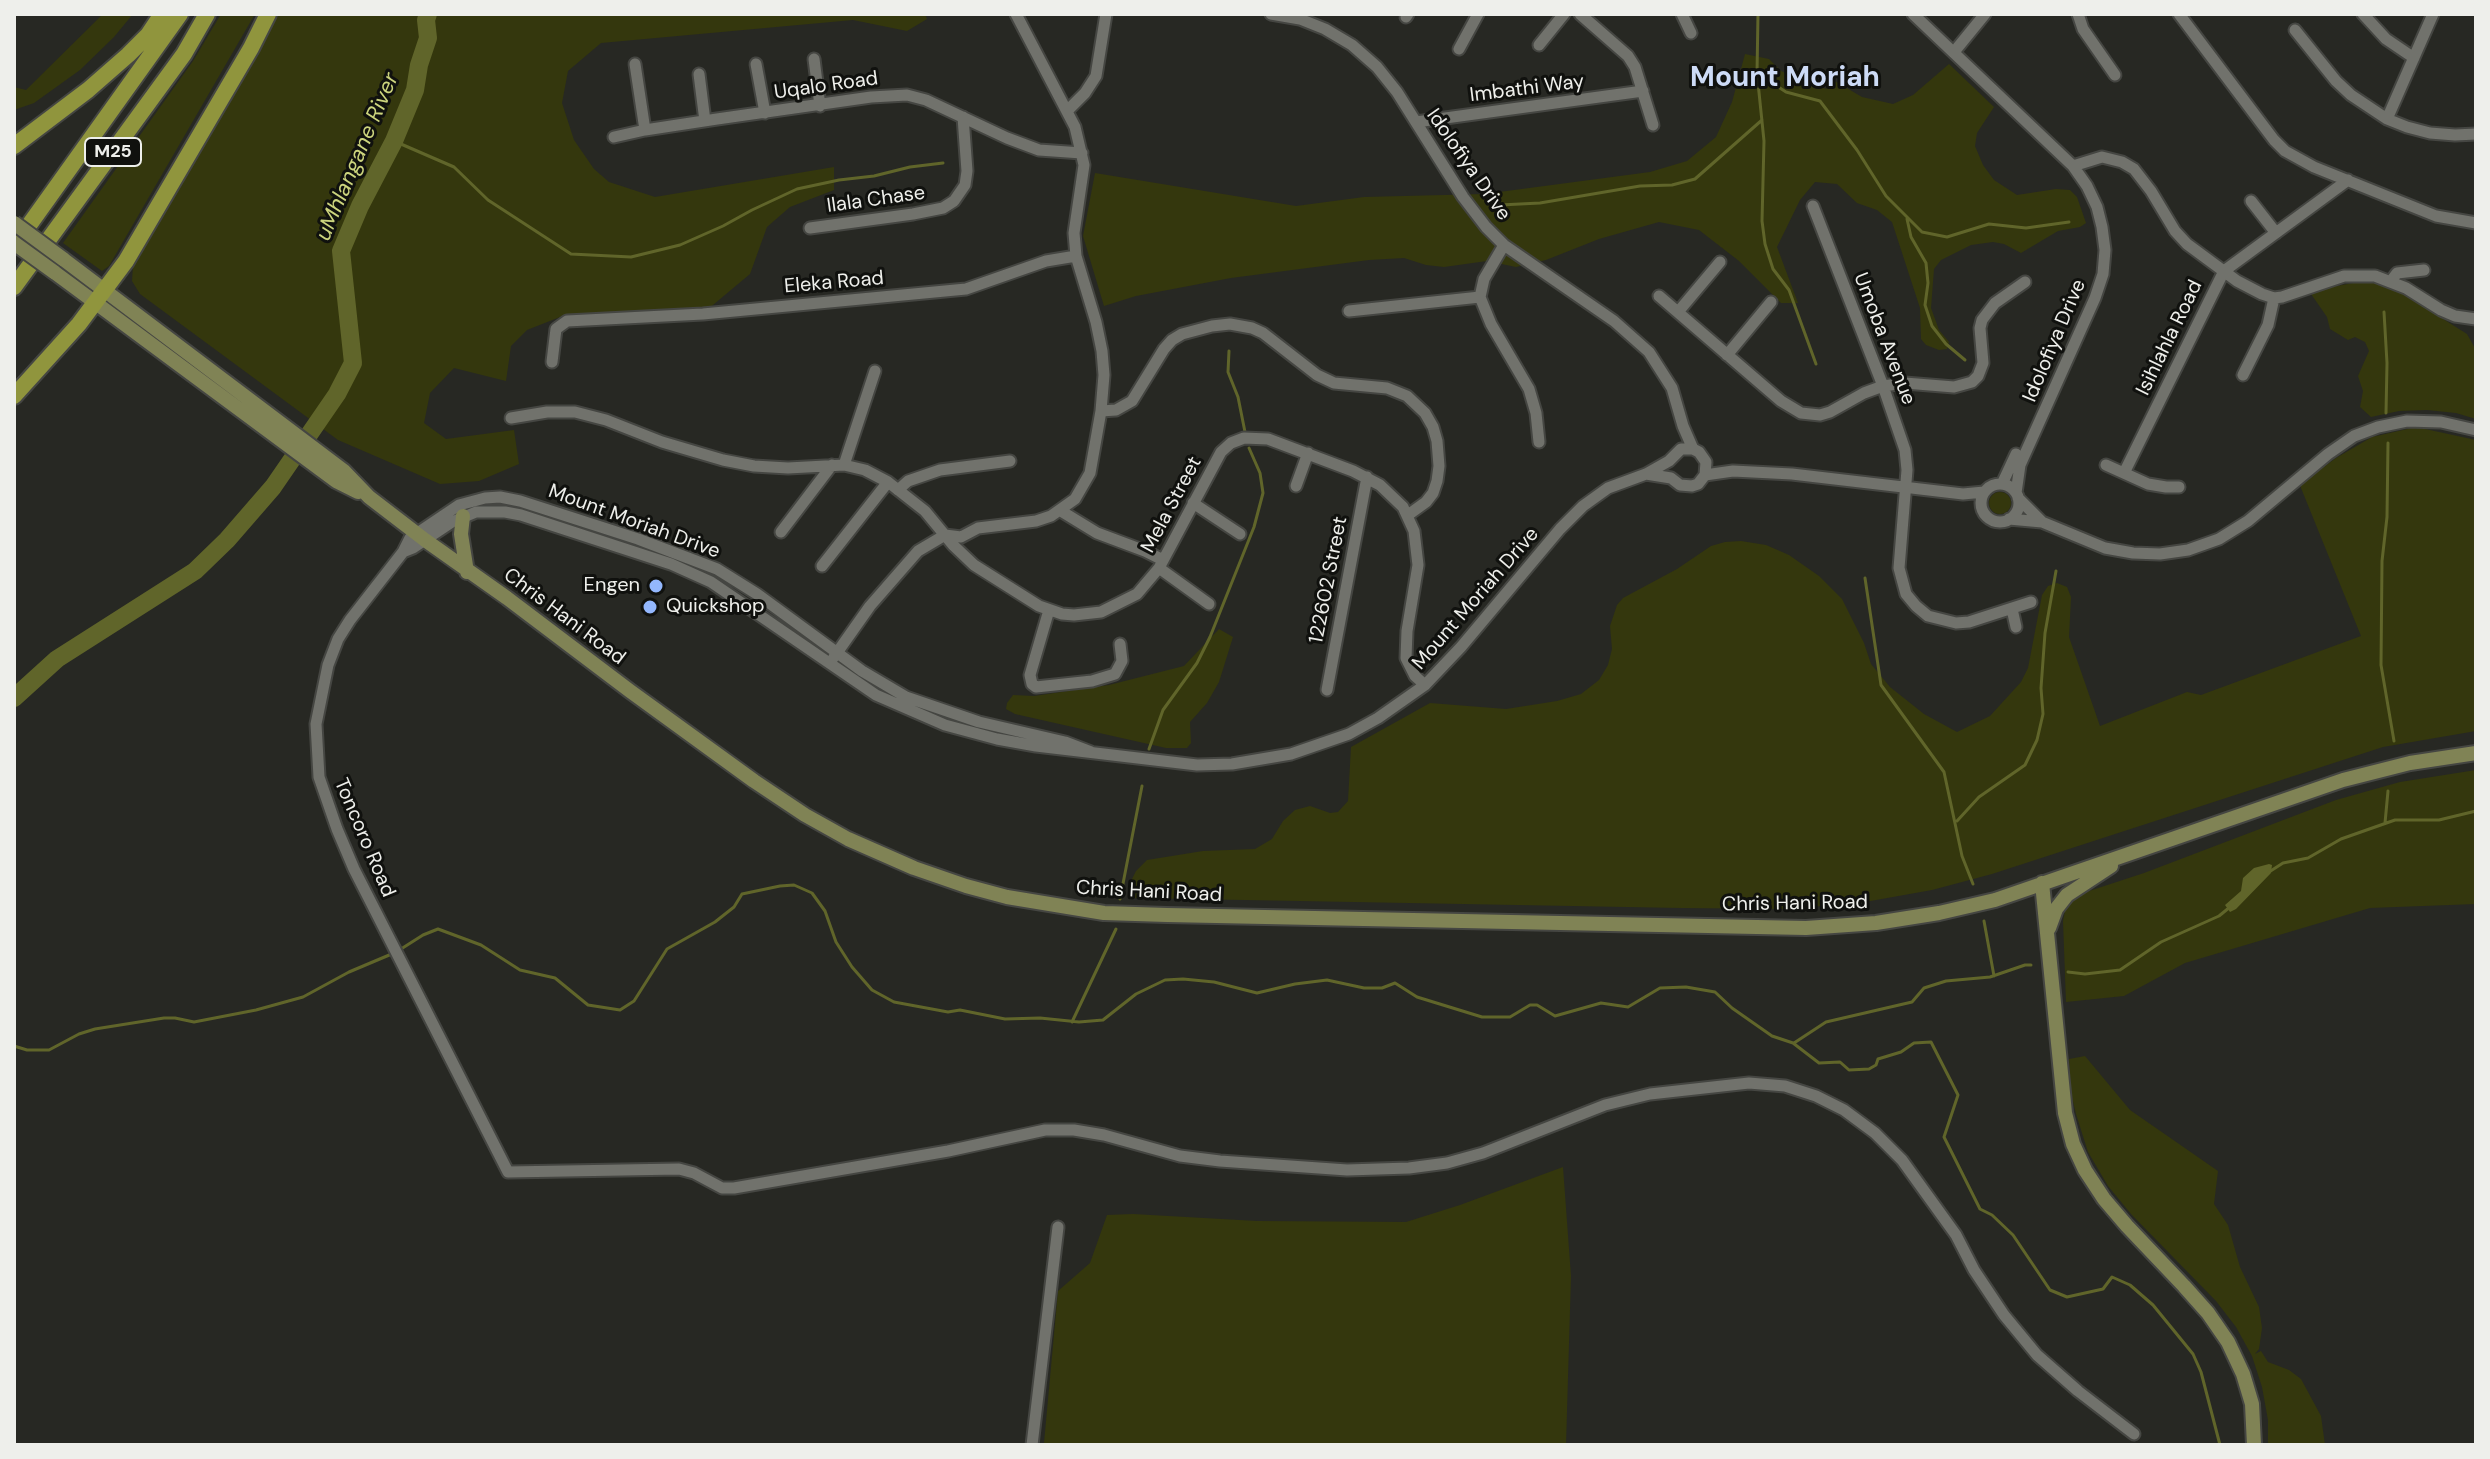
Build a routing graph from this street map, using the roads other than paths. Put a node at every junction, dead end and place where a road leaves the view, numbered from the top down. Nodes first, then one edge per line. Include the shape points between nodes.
1 (162, 14) edge
2 (180, 14) edge
3 (207, 14) edge
4 (268, 14) edge
5 (1016, 14) edge
6 (1106, 14) edge
7 (1271, 14) edge
8 (1478, 14) edge
9 (1564, 14) edge
10 (1580, 14) edge
11 (1682, 14) edge
12 (1913, 14) edge
13 (1985, 14) edge
14 (2078, 14) edge
15 (2179, 14) edge
16 (2363, 14) edge
17 (2433, 14) edge
18 (2295, 30) dead end
19 (1691, 33) dead end
20 (1539, 45) dead end
21 (1459, 49) dead end
22 (1954, 52) junction
23 (2414, 58) junction
24 (814, 59) dead end
25 (635, 64) dead end
26 (756, 64) dead end
27 (699, 74) dead end
28 (2115, 75) dead end
29 (1643, 91) junction
30 (820, 106) junction
31 (1067, 111) junction
32 (765, 113) junction
33 (963, 117) junction
34 (2387, 119) junction
35 (705, 121) junction
36 (1416, 122) junction
37 (1653, 125) dead end
38 (645, 130) junction
39 (2476, 134) edge
40 (614, 137) dead end
41 (14, 146) edge
42 (1082, 153) junction
43 (2073, 166) junction
44 (2348, 180) junction
45 (2251, 201) dead end
46 (1813, 206) dead end
47 (14, 223) edge
48 (2476, 223) edge
49 (810, 228) dead end
50 (2276, 233) junction
51 (14, 244) edge
52 (1504, 245) junction
53 (1076, 256) junction
54 (1720, 262) dead end
55 (2424, 270) dead end
56 (2224, 271) junction
57 (2391, 281) junction
58 (2025, 282) dead end
59 (14, 287) edge
60 (1659, 296) dead end
61 (100, 297) junction
62 (1480, 297) junction
63 (2274, 298) junction
64 (1771, 302) dead end
65 (1349, 311) dead end
66 (1678, 312) junction
67 (2476, 319) edge
68 (172, 350) junction
69 (1727, 355) junction
70 (552, 362) dead end
71 (875, 371) dead end
72 (2243, 375) dead end
73 (1883, 386) junction
74 (14, 396) edge
75 (1101, 411) junction
76 (511, 418) dead end
77 (1683, 426) junction
78 (2476, 430) edge
79 (1539, 442) dead end
80 (1693, 449) junction
81 (1308, 453) junction
82 (1672, 456) junction
83 (1010, 461) dead end
84 (838, 465) junction
85 (2020, 465) junction
86 (2106, 465) dead end
87 (1706, 469) junction
88 (2124, 473) junction
89 (1646, 474) junction
90 (1367, 477) junction
91 (1671, 478) junction
92 (2002, 484) junction
93 (893, 486) junction
94 (1296, 486) dead end
95 (2179, 487) dead end
96 (1906, 488) junction
97 (2017, 496) junction
98 (1983, 497) junction
99 (1193, 503) junction
100 (1061, 511) junction
101 (1408, 515) junction
102 (463, 516) junction
103 (2009, 519) junction
104 (2042, 522) junction
105 (781, 532) dead end
106 (1240, 534) dead end
107 (945, 535) junction
108 (420, 536) junction
109 (1161, 564) junction
110 (822, 566) dead end
111 (467, 572) junction
112 (2031, 602) dead end
113 (1209, 604) dead end
114 (2012, 609) junction
115 (1049, 610) junction
116 (2016, 627) dead end
117 (1120, 644) dead end
118 (837, 652) junction
119 (829, 664) junction
120 (1425, 685) junction
121 (1327, 690) dead end
122 (1091, 752) junction
123 (2476, 753) edge
124 (2135, 852) junction
125 (2042, 883) junction
126 (2048, 931) junction
127 (1058, 1227) dead end
128 (2134, 1434) dead end
129 (1032, 1445) edge
130 (2254, 1445) edge

1 - 41 main road via 128,55
2 - 51 main road, M25
3 - 59 main road, M25 via 184,54
4 - 61 main road via 152,218
5 - 31 street
6 - 31 street via 1096,76
7 - 36 street, Idolofiya Drive via 1300,19 1352,45 1377,67
8 - 21 street
9 - 20 street
10 - 29 street via 1628,56
11 - 19 street
12 - 22 street, Idolofiya Drive
13 - 22 street
14 - 28 street
15 - 44 street via 2274,140 2300,161
16 - 23 street
17 - 23 street
18 - 34 street via 2336,81
22 - 43 street, Idolofiya Drive
23 - 34 street
24 - 30 street
25 - 38 street
26 - 32 street
27 - 35 street
29 - 36 street, Imbathi Way
29 - 37 street
30 - 32 street, Uqalo Road
30 - 33 street, Uqalo Road via 907,95
31 - 42 street
32 - 35 street, Uqalo Road
33 - 42 street, Uqalo Road via 1039,150
33 - 49 street, Ilala Chase via 967,171 954,201 913,214
34 - 39 street via 2430,133
35 - 38 street, Uqalo Road
36 - 52 street, Idolofiya Drive via 1470,207
38 - 40 street, Uqalo Road
42 - 53 street
43 - 56 street via 2102,157 2134,169 2175,231
43 - 85 street, Idolofiya Drive via 2100,217 2103,274
44 - 48 street via 2436,216
44 - 50 street, Isihlahla Road
45 - 50 street
46 - 73 street, Umoba Avenue
47 - 61 main road, Chris Hani Road, bridge via 63,259
50 - 56 street, Isihlahla Road
51 - 61 main road, Chris Hani Road, bridge
52 - 62 street
52 - 77 street, Idolofiya Drive via 1641,344 1672,388
53 - 70 street, Eleka Road via 966,289 567,321 554,335
53 - 75 street via 1102,351
54 - 66 street
55 - 57 street via 2397,273
56 - 63 street
56 - 88 street, Isihlahla Road
57 - 63 street via 2344,276
57 - 67 street via 2441,310
58 - 73 street via 1995,303 1982,320 1983,363 1972,382 1954,387
60 - 66 street
61 - 68 main road, Chris Hani Road via 125,325
61 - 68 main road, Chris Hani Road via 134,312
61 - 74 main road
62 - 65 street
62 - 79 street via 1529,389
63 - 72 street via 2268,325
64 - 69 street
66 - 69 street
68 - 108 main road, Chris Hani Road
69 - 73 street via 1801,413 1830,412
71 - 84 street
73 - 96 street, Umoba Avenue via 1905,450
75 - 100 street via 1090,473
75 - 101 street via 1132,401 1164,349 1182,334 1230,324 1252,328 1317,375 1334,383 1387,388 1407,396 1425,413 1437,441 1437,481 1426,502
76 - 84 street via 575,412 723,460 788,468
77 - 80 street, Idolofiya Drive
77 - 82 street
78 - 104 street, Mount Moriah Drive via 2407,421 2354,436 2248,521 2188,550 2160,554 2105,548
80 - 82 street, Mount Moriah Drive
80 - 87 street via 1703,456
81 - 90 street, Mela Street
81 - 94 street
81 - 99 street, Mela Street via 1268,439 1237,440 1216,460
82 - 89 street, Mount Moriah Drive
82 - 91 street
83 - 93 street via 940,470
84 - 93 street, Mela Street via 865,470
84 - 105 street
85 - 92 street, Idolofiya Drive via 2016,454
85 - 97 street, Idolofiya Drive
86 - 88 street
87 - 91 street, Mount Moriah Drive via 1692,486
87 - 96 street, Mount Moriah Drive
88 - 95 street via 2157,486
89 - 91 street, Mount Moriah Drive
89 - 120 street, Mount Moriah Drive via 1608,488 1583,506
90 - 101 street, Mela Street
90 - 121 street, 122602 Street
92 - 97 street, Mount Moriah Drive
92 - 98 street via 1990,486
93 - 107 street, Mela Street via 934,518
93 - 110 street
96 - 98 street, Mount Moriah Drive
96 - 114 street, Umoba Avenue via 1899,568 1906,594 1916,606 1928,616 1956,623
97 - 103 street via 2018,510
97 - 104 street, Mount Moriah Drive
98 - 103 street, Mount Moriah Drive via 1990,519
99 - 106 street
99 - 109 street, Mela Street
100 - 107 street via 1036,521 978,528 961,537
100 - 109 street
101 - 120 street, Mela Street via 1418,565 1406,658
102 - 108 street, Mount Moriah Drive
102 - 111 main road
102 - 119 street, Mount Moriah Drive via 490,511 521,515 685,570 737,598
103 - 104 street, Mount Moriah Drive
107 - 115 street, Mela Street via 974,565
107 - 118 street via 904,564
108 - 111 main road, Chris Hani Road
108 - 118 street, Mount Moriah Drive via 473,500 520,501 717,569
108 - 128 street, Toncoro Road via 338,639 316,724 319,777 337,829 381,921 508,1172 679,1169 734,1188 1045,1130 1104,1135 1220,1161 1347,1170 1409,1168 1483,1153 1605,1105 1650,1094 1749,1083 1785,1086 1844,1110 1875,1133 1928,1193 1974,1270 2037,1355
109 - 113 street
109 - 115 street, Mela Street via 1137,594 1113,608 1087,615
111 - 125 main road, Chris Hani Road via 805,815 914,868 1007,897 1120,914 1806,928 1939,913
112 - 114 street, Umoba Avenue
114 - 116 street
115 - 117 street via 1030,675 1036,687 1115,674 1122,661
118 - 119 street
118 - 122 street, Mount Moriah Drive via 906,697
119 - 122 street, Mount Moriah Drive via 876,695 945,725 997,739
120 - 122 street, Mount Moriah Drive via 1349,734 1291,754 1197,765
123 - 124 main road, Chris Hani Road via 2343,780
124 - 125 main road, Chris Hani Road
124 - 126 main road via 2067,895
125 - 126 main road
126 - 130 main road via 2065,1113 2073,1144 2104,1199 2228,1342 2252,1404
127 - 129 street

